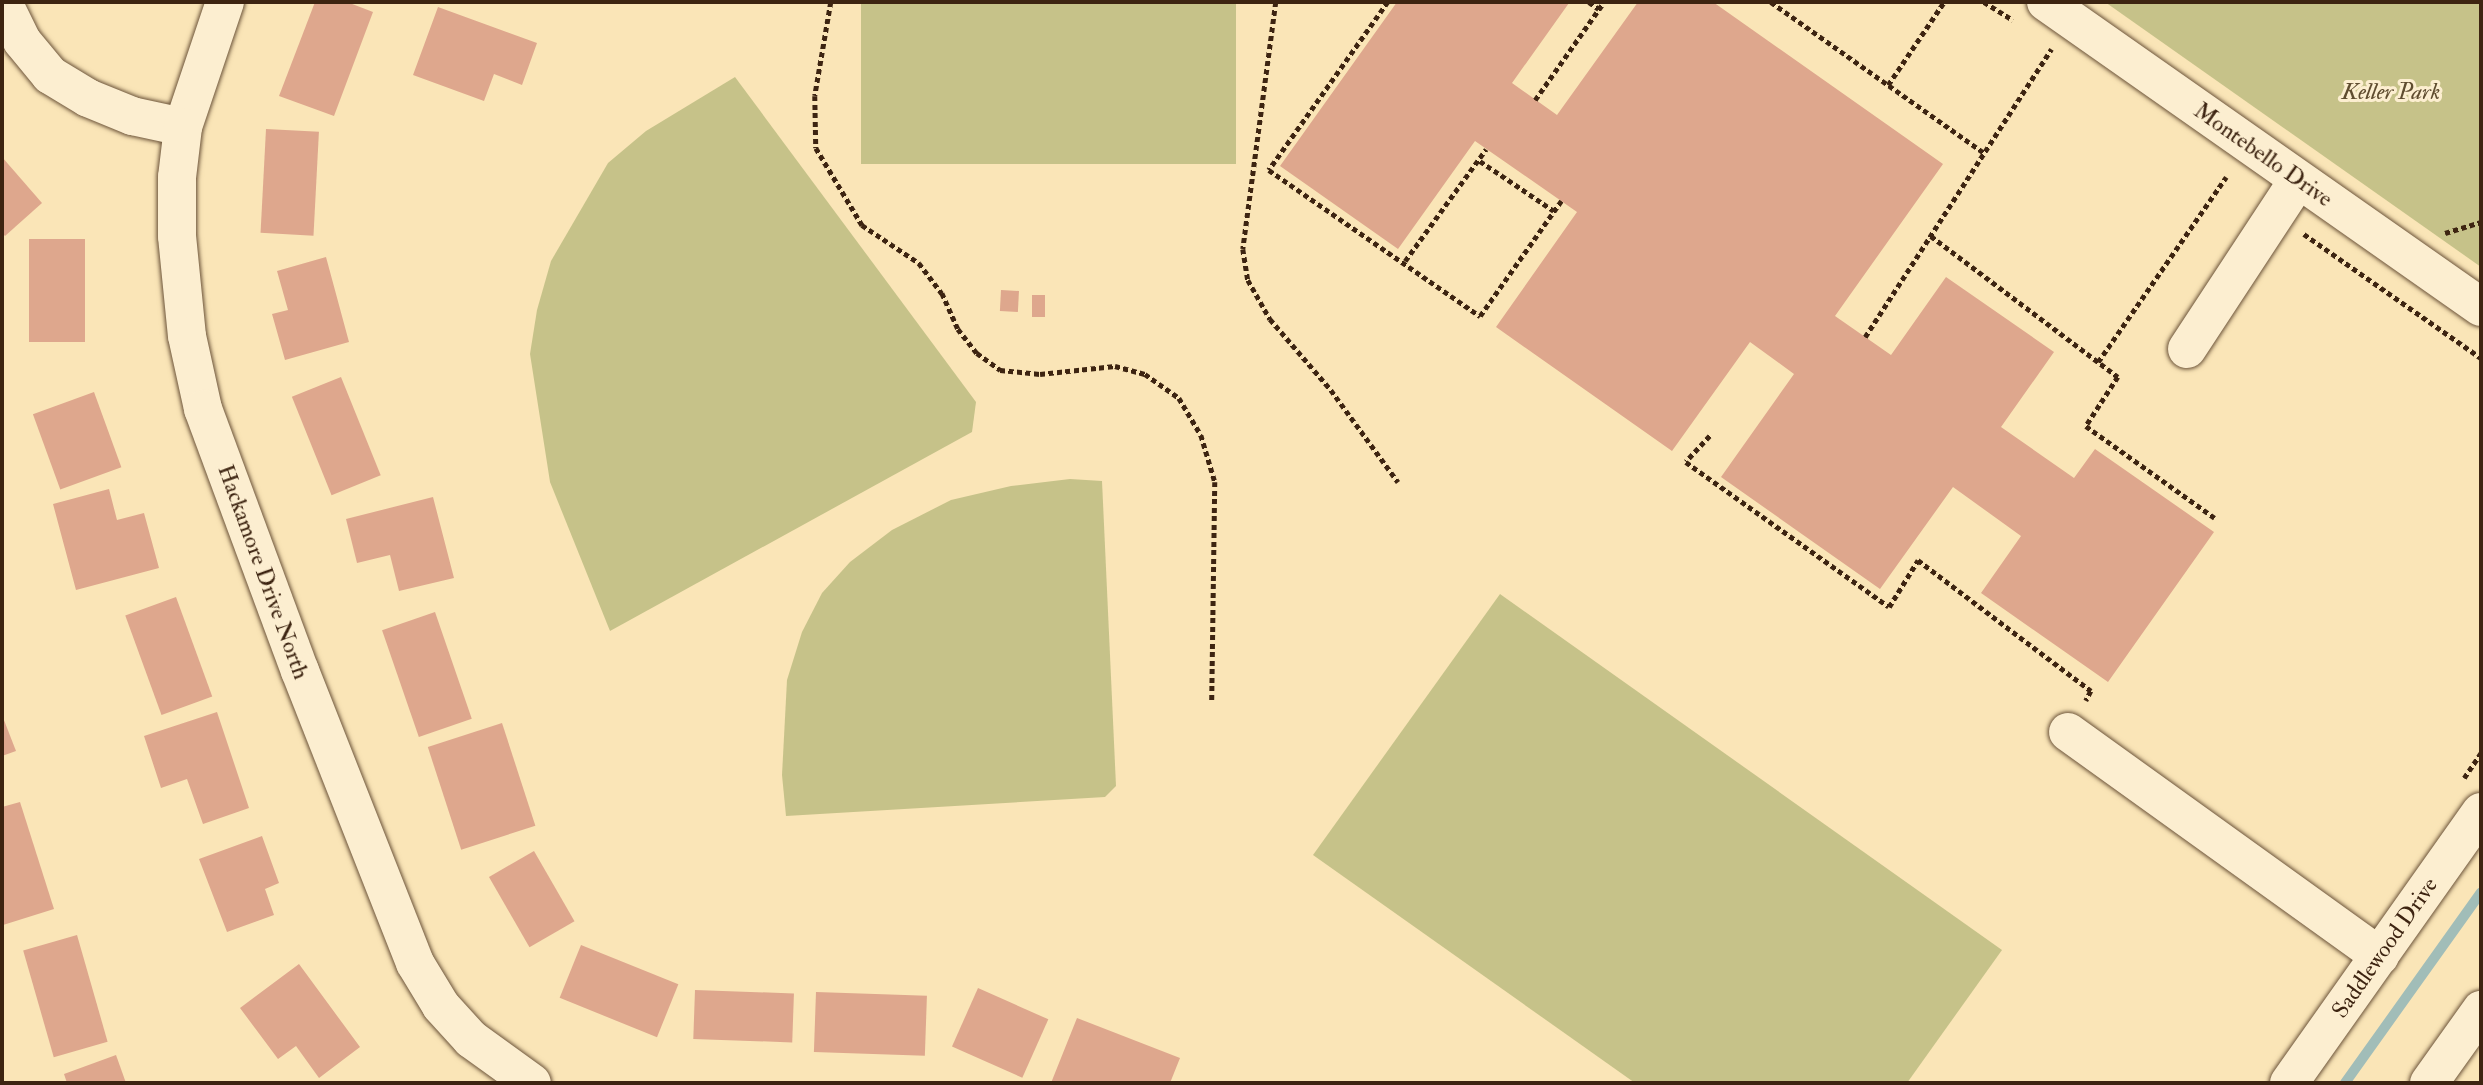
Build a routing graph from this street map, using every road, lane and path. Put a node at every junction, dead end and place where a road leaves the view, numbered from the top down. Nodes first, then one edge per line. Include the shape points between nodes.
1 (3, 2) edge
2 (225, 2) edge
3 (831, 2) edge
4 (1276, 2) edge
5 (1388, 2) edge
6 (1589, 2) edge
7 (1604, 2) edge
8 (1772, 2) edge
9 (1944, 2) edge
10 (2046, 2) edge
11 (1599, 9) junction
12 (2054, 45) dead end
13 (1888, 85) junction
14 (1535, 100) dead end
15 (183, 127) junction
16 (1486, 149) dead end
17 (1984, 153) junction
18 (1480, 161) junction
19 (2226, 177) dead end
20 (2298, 180) junction
21 (1561, 201) dead end
22 (1555, 211) junction
23 (2481, 222) edge
24 (2445, 233) dead end
25 (1931, 236) junction
26 (1405, 261) junction
27 (2481, 307) edge
28 (1865, 337) dead end
29 (2187, 349) dead end
30 (2098, 362) junction
31 (1710, 436) dead end
32 (1398, 482) dead end
33 (2215, 518) dead end
34 (1212, 702) dead end
35 (2068, 732) joint
36 (2481, 812) edge
37 (2379, 956) junction
38 (2481, 1010) edge
39 (532, 1083) edge
40 (2289, 1083) edge
41 (2429, 1083) edge

1 - 15 street via 22,41 50,75 132,116
2 - 15 street, Hackamore Drive North
3 - 34 path via 815,96 816,148 862,225 919,263 942,293 958,329 977,353 1000,370 1040,374 1115,366 1145,374 1179,398 1201,435 1215,482
4 - 32 path via 1243,249 1248,281 1270,318 1331,390
5 - 26 path via 1269,170
6 - 11 path
7 - 11 path
8 - 13 path
9 - 13 path
10 - 20 street, Montebello Drive
11 - 14 path
12 - 17 path
13 - 17 path
15 - 39 street, Hackamore Drive North via 177,236 187,336 208,422 415,963 441,1006 471,1039
16 - 18 path
17 - 25 path
18 - 22 path
18 - 26 path
19 - 30 path
20 - 27 street, Montebello Drive
20 - 29 street
21 - 22 path
22 - 26 path via 1480,316
23 - 24 path
25 - 28 path
25 - 30 path
30 - 33 path via 2118,377 2086,426
31 - 35 path via 1686,462 1889,607 1918,560 2091,691
35 - 37 street
36 - 37 street, Saddlewood Drive
37 - 40 street, Saddlewood Drive
38 - 41 street

